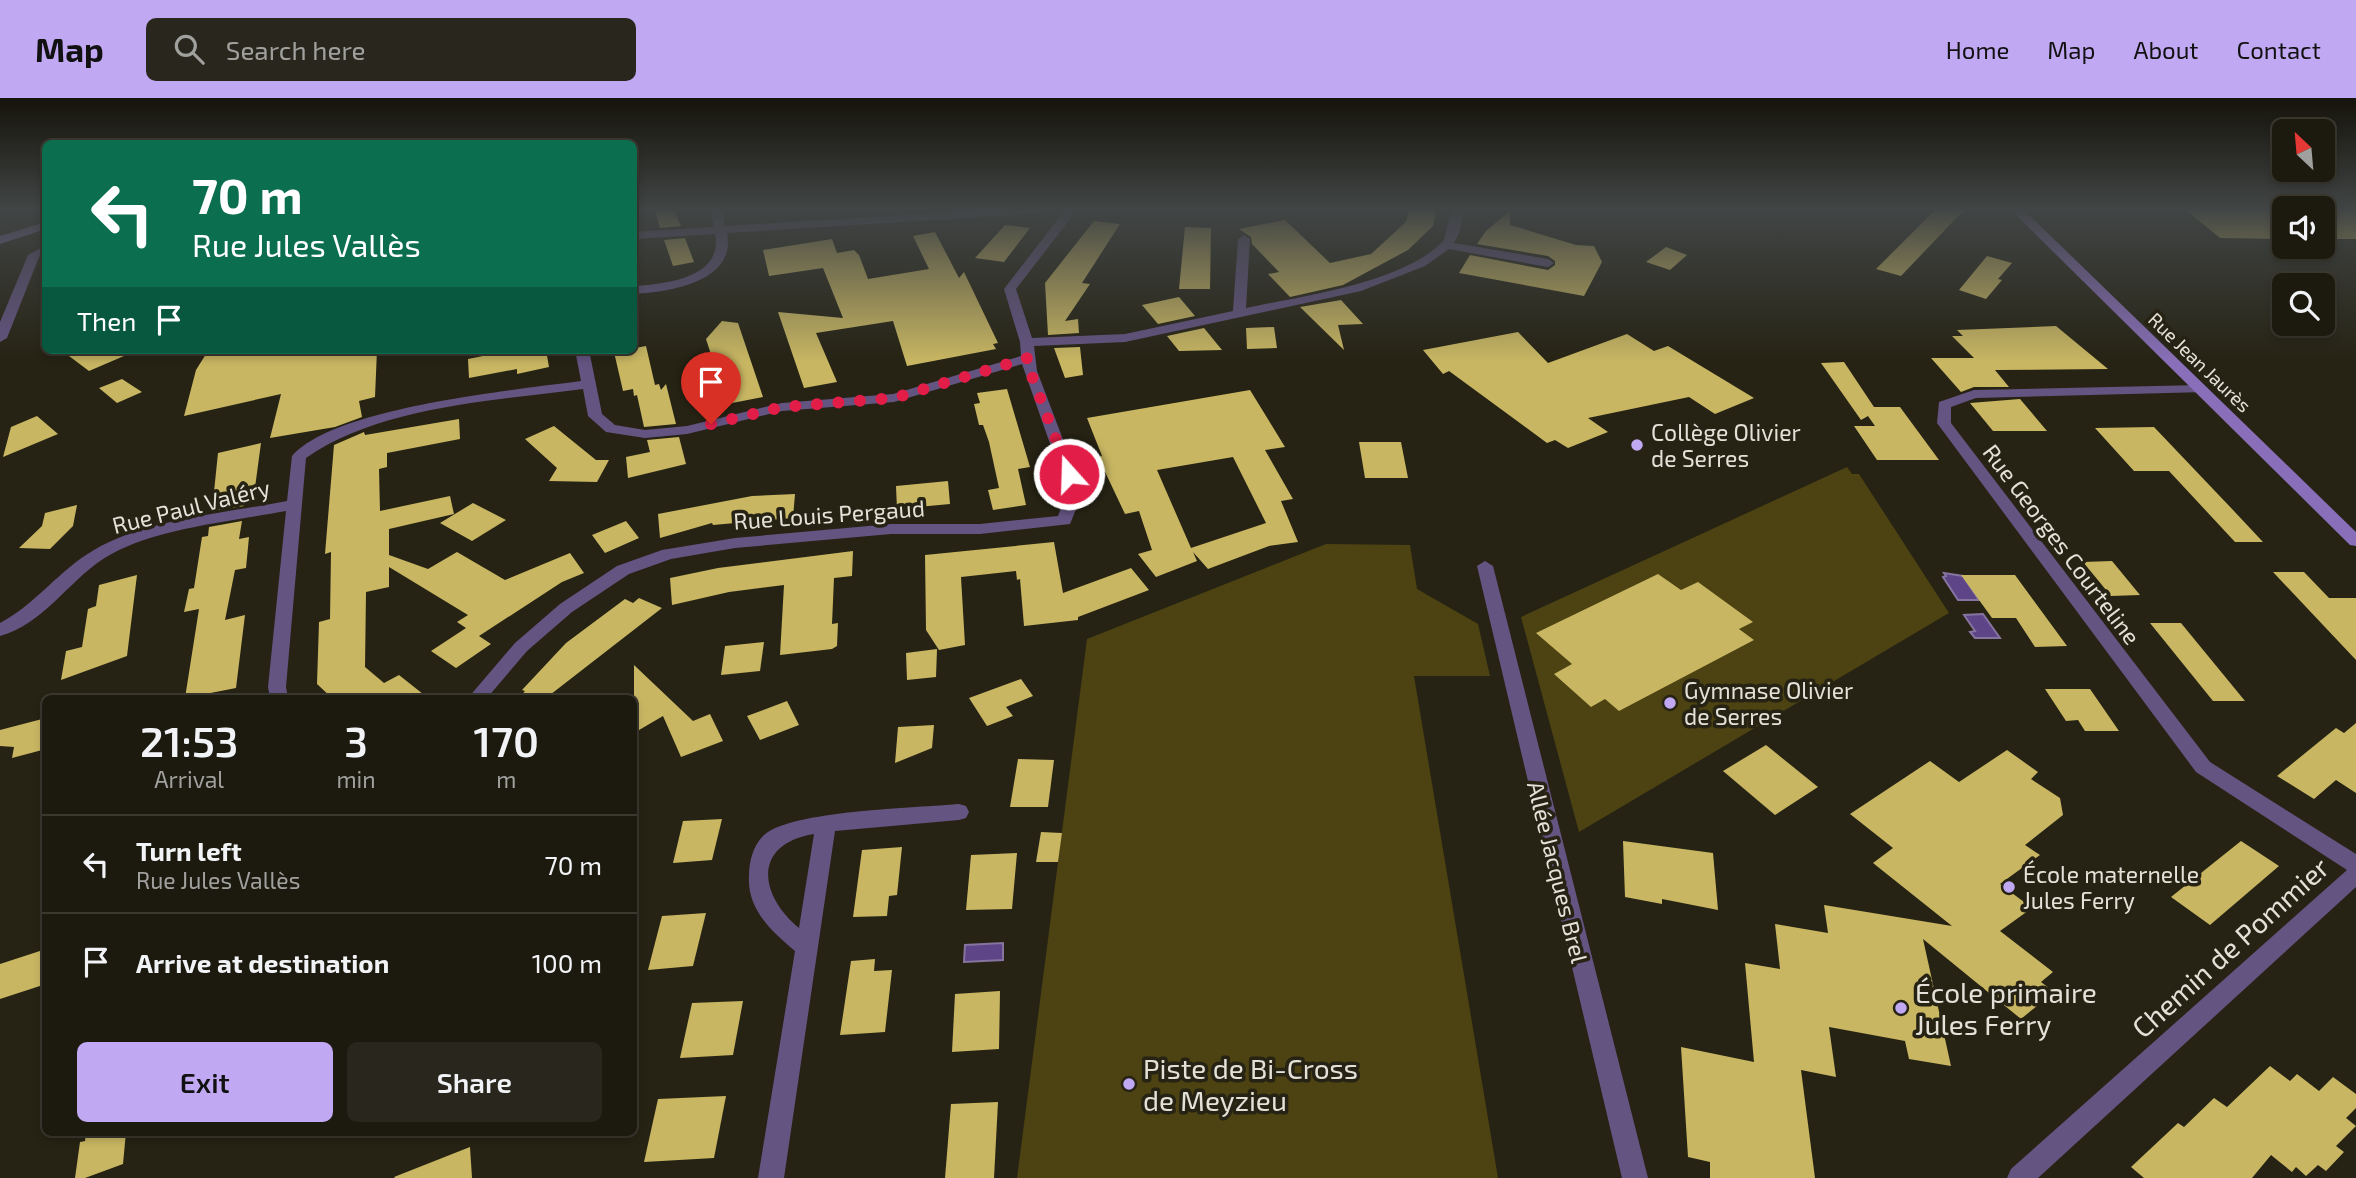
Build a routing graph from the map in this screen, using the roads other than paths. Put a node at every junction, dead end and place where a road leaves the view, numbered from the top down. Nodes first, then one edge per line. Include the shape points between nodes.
1 (32, 260) edge
2 (718, 260) edge
3 (1032, 260) edge
4 (1243, 260) edge
5 (1420, 260) edge
6 (1533, 260) edge
7 (2069, 260) edge
8 (1548, 263) dead end
9 (637, 289) edge
10 (1239, 313) junction
11 (0, 338) edge
12 (1027, 350) junction
13 (583, 354) edge
14 (587, 384) junction
15 (2201, 389) junction
16 (293, 505) junction
17 (2356, 541) edge
18 (1485, 566) dead end
19 (0, 630) edge
20 (278, 695) edge
21 (480, 695) edge
22 (959, 812) dead end
23 (826, 824) junction
24 (2356, 866) edge
25 (2356, 874) edge
26 (807, 947) junction
27 (771, 1178) edge
28 (1635, 1178) edge
29 (2020, 1178) edge

1 - 11 street
2 - 9 street via 698,278
3 - 12 street via 1010,289
4 - 10 street
5 - 10 street via 1361,287
6 - 8 street
7 - 15 main road, Rue Jean Jaurès
10 - 12 street via 1125,338
12 - 14 street via 894,398 782,407 687,430 645,435 611,429 595,416
12 - 21 street, Rue Louis Pergaud via 1030,371 1075,492 1064,520 980,529 891,529 668,554 623,570 566,608 520,647
13 - 14 street
14 - 16 street via 431,407 312,443 299,456
15 - 17 main road, Rue Jean Jaurès
15 - 24 street, Rue Georges Courteline via 1973,394 1944,405 1944,423 2203,767
16 - 19 street, Rue Paul Valéry via 146,536 99,553 57,592
16 - 20 street
18 - 28 street, Allée Jacques Brel
22 - 23 street
23 - 26 street
23 - 26 street via 783,833 765,845 759,863 759,894 773,917
25 - 29 street, Chemin de Pommier
26 - 27 street

